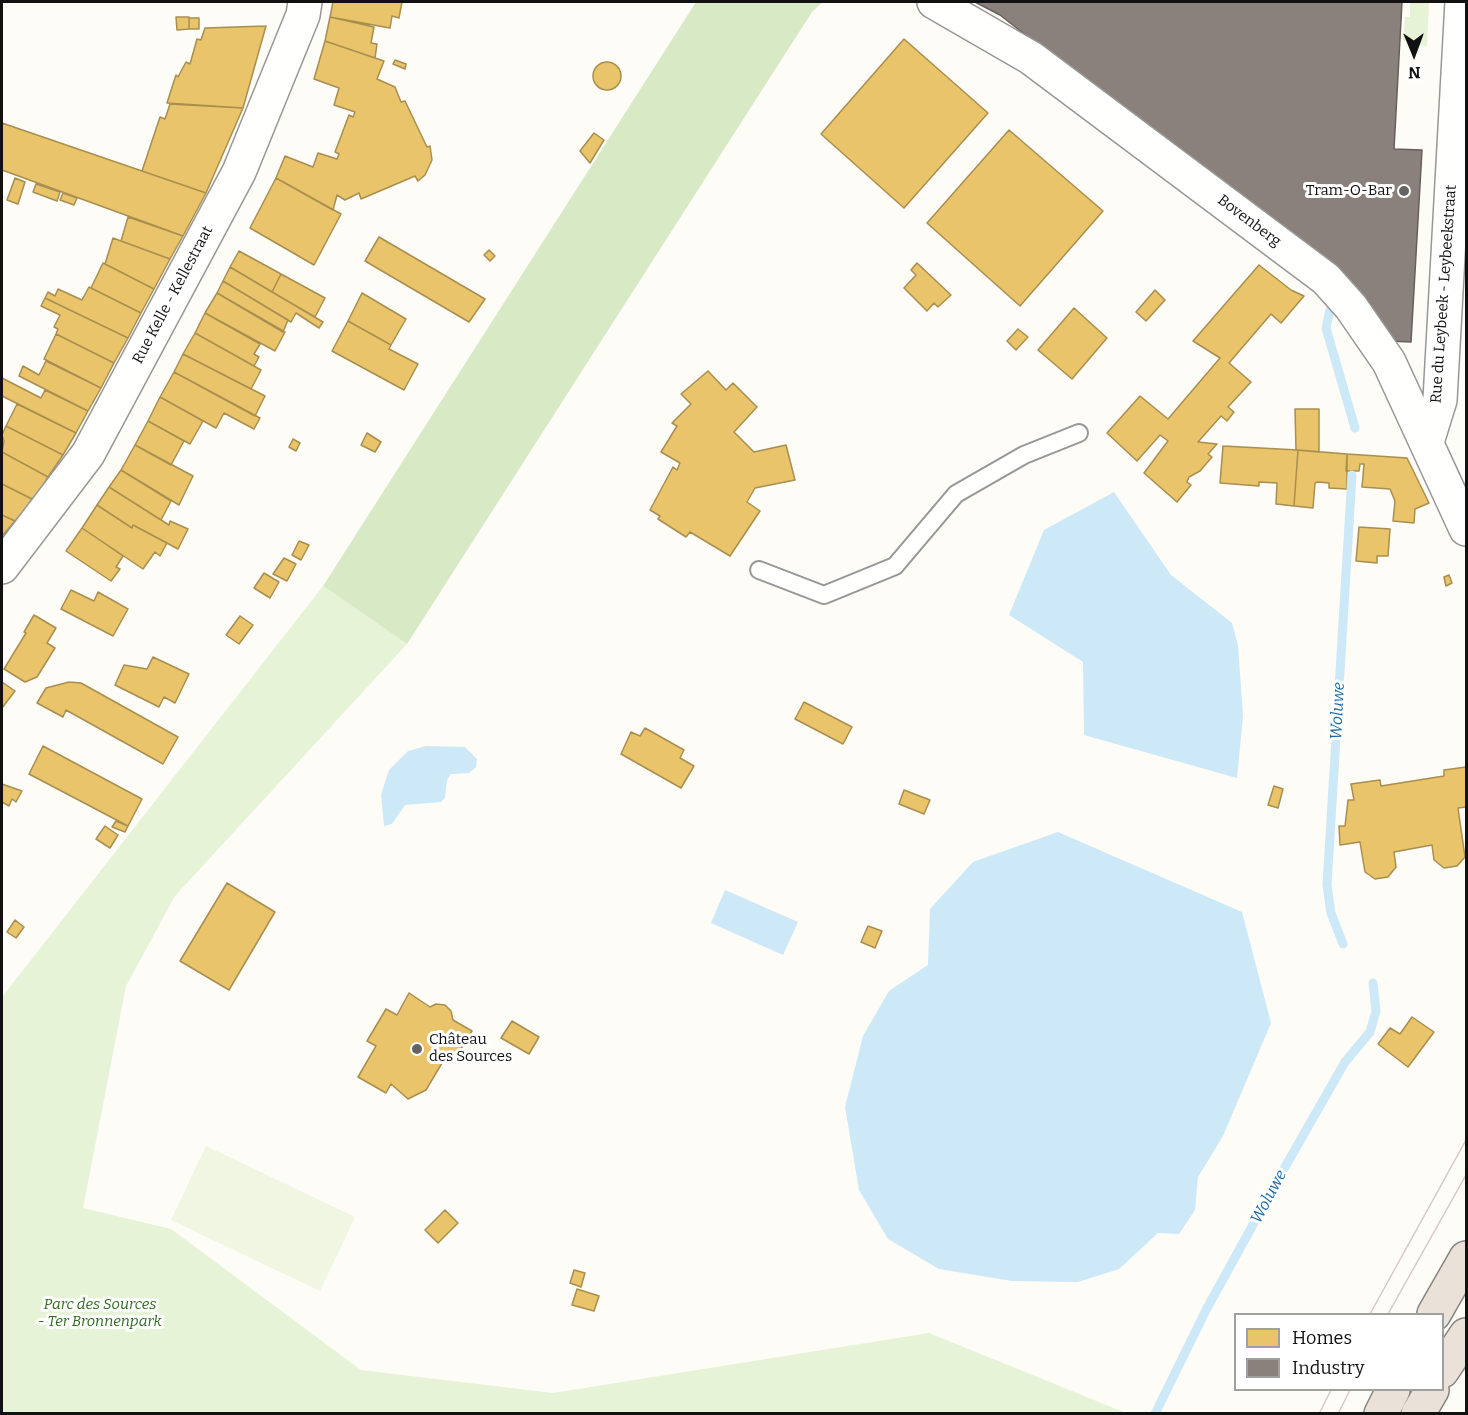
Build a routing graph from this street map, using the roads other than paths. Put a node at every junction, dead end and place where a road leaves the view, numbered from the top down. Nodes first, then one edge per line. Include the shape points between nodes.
1 (305, 2) edge
2 (934, 2) edge
3 (1462, 2) edge
4 (1079, 433) dead end
5 (1427, 442) junction
6 (1467, 529) edge
7 (2, 567) edge
8 (759, 570) dead end
9 (1467, 1258) edge
10 (1435, 1313) edge
11 (1467, 1335) edge
12 (1444, 1370) edge
13 (1392, 1391) edge
14 (1431, 1391) edge
15 (1381, 1413) edge
16 (1418, 1413) edge

1 - 7 street, Rue Kelle - Kellestraat via 239,172 88,454
2 - 5 street, Bovenberg via 1031,58 1326,279 1389,362
3 - 5 street, Rue du Leybeek - Leybeekstraat via 1440,400
4 - 8 lane via 1024,455 956,494 896,566 824,596
5 - 6 street, Bovenberg
9 - 10 highway
11 - 12 highway
13 - 15 highway
14 - 16 highway

